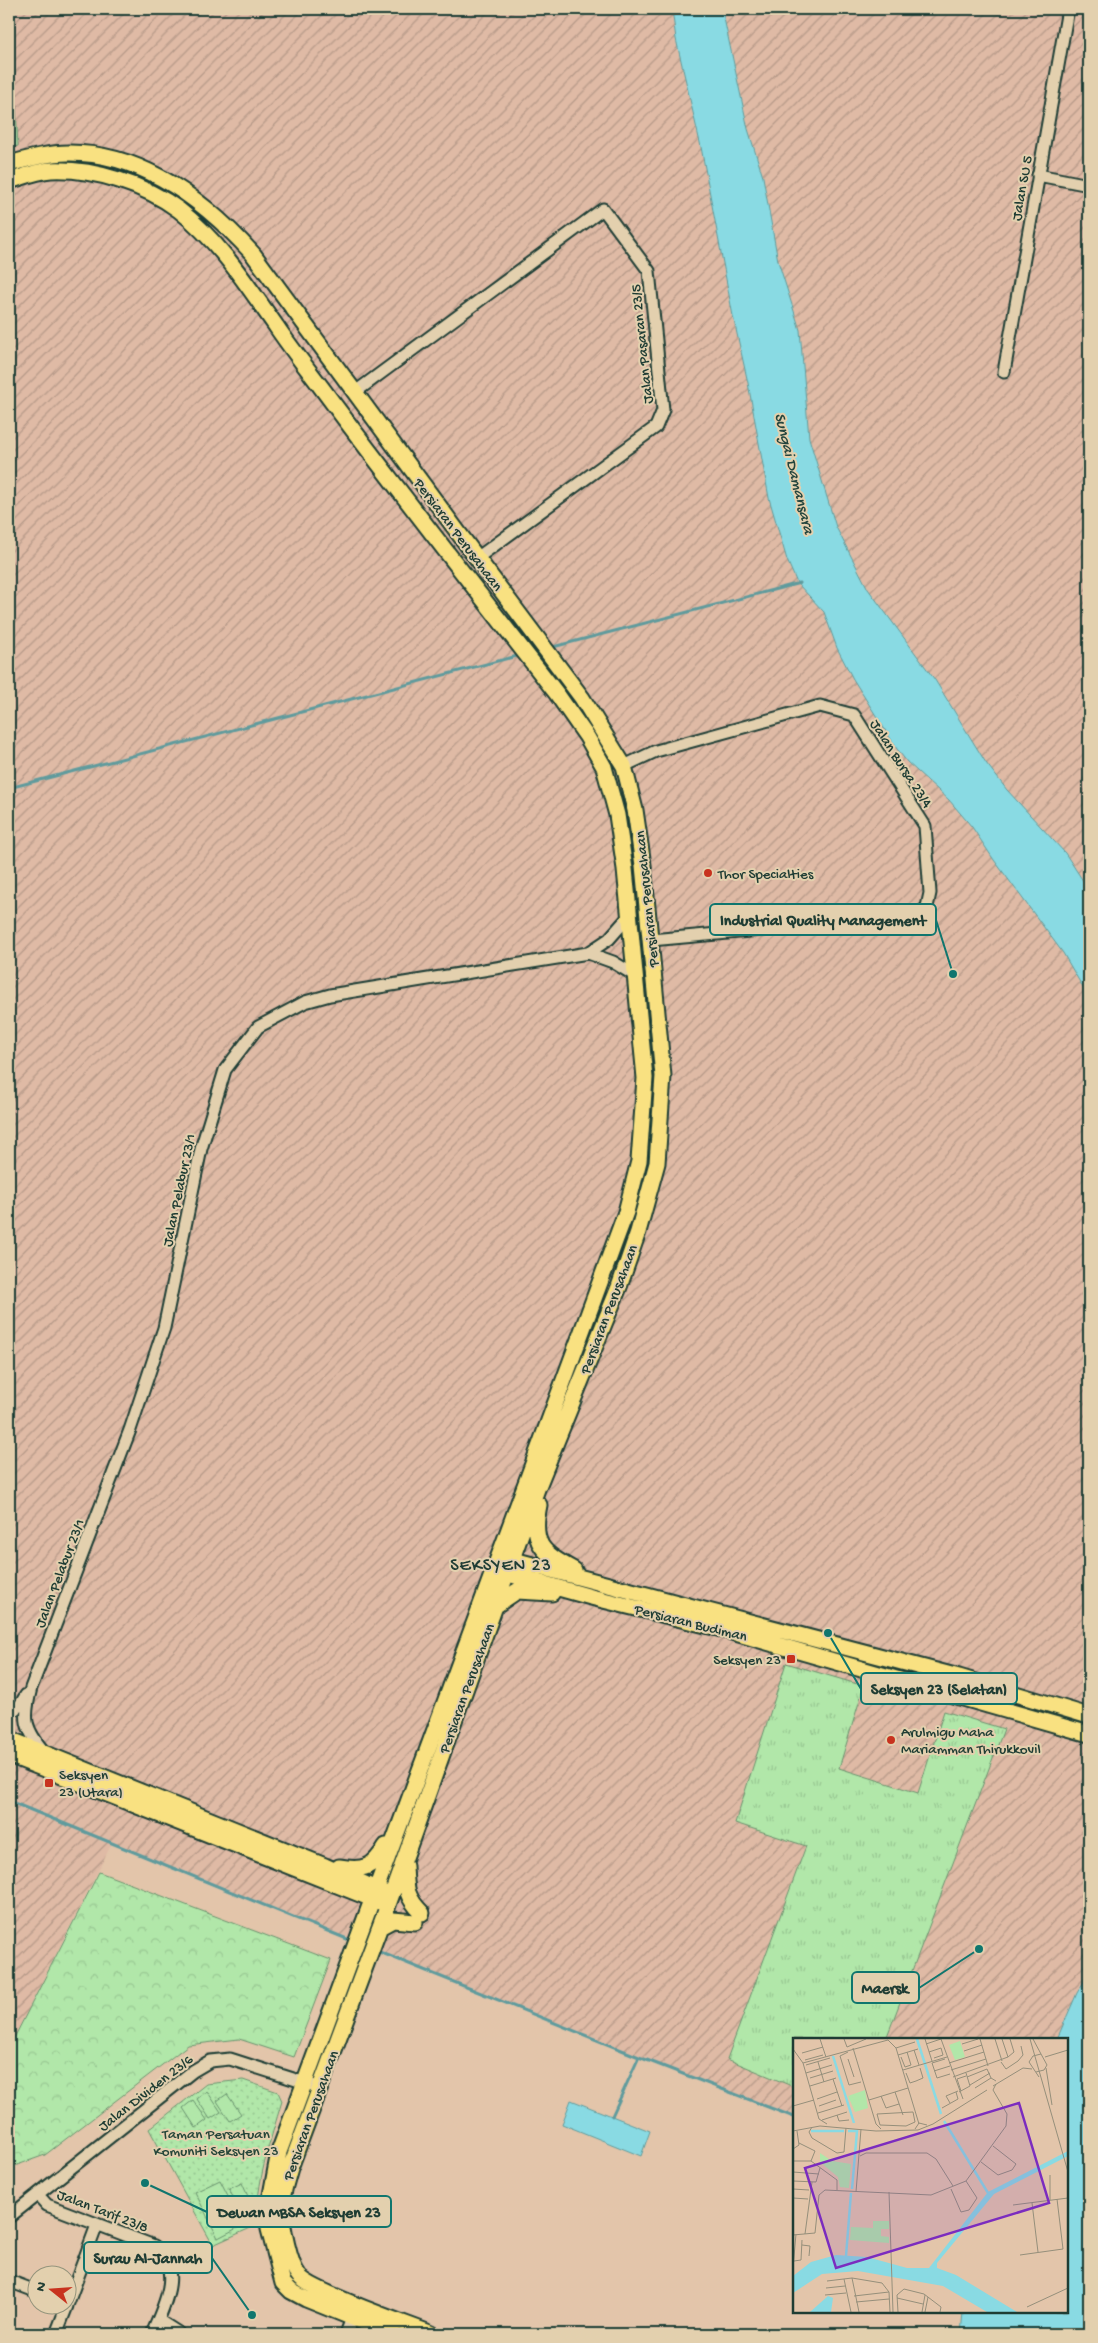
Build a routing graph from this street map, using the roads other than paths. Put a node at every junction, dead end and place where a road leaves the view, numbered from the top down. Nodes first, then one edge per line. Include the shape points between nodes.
1 (1068, 9) edge
2 (9, 164) edge
3 (1038, 175) junction
4 (9, 181) edge
5 (1089, 184) edge
6 (1004, 372) dead end
7 (354, 392) junction
8 (477, 558) junction
9 (624, 766) junction
10 (630, 915) junction
11 (651, 940) junction
12 (588, 954) junction
13 (636, 976) junction
14 (537, 1489) junction
15 (502, 1565) junction
16 (600, 1583) junction
17 (591, 1597) junction
18 (495, 1606) junction
19 (31, 1688) junction
20 (9, 1714) edge
21 (1089, 1716) edge
22 (1089, 1734) edge
23 (9, 1739) edge
24 (46, 1754) junction
25 (9, 1755) edge
26 (412, 1789) junction
27 (404, 1860) junction
28 (322, 1872) junction
29 (374, 1894) junction
30 (390, 1900) junction
31 (361, 1932) junction
32 (378, 1932) junction
33 (304, 2082) junction
34 (319, 2087) junction
35 (38, 2195) junction
36 (9, 2217) edge
37 (97, 2225) junction
38 (78, 2275) edge
39 (9, 2281) edge
40 (28, 2288) edge
41 (63, 2316) edge
42 (352, 2318) junction
43 (158, 2320) junction
44 (56, 2334) edge
45 (152, 2334) edge
46 (180, 2334) edge
47 (346, 2334) edge
48 (393, 2334) edge
49 (432, 2334) edge

1 - 3 street, Jalan SU 5
2 - 7 main road, Persiaran Perusahaan via 69,152 111,158 154,173 189,194 236,234 253,254
3 - 5 street
3 - 6 street, Jalan SU 5
4 - 10 main road, Persiaran Perusahaan via 50,170 67,171 112,178 142,189 178,210 236,268 351,427 587,737 604,767 617,815
7 - 8 main road, Persiaran Perusahaan
7 - 8 street, Jalan Pasaran 23/5 via 603,210 649,271 663,410 656,427
8 - 9 main road, Persiaran Perusahaan via 582,698
9 - 11 main road, Persiaran Perusahaan via 635,810
9 - 11 street, Jalan Bursa 23/4 via 656,750 820,706 854,715 925,826 930,893 927,907 917,916
10 - 12 street, Jalan Pelabur 23/1 via 609,939
10 - 13 main road, Persiaran Perusahaan
11 - 14 main road, Persiaran Perusahaan via 663,1076 657,1163 627,1264
12 - 13 street, Jalan Pelabur 23/1 via 613,962
12 - 19 street, Jalan Pelabur 23/1 via 322,998 298,1006 258,1027 240,1048 225,1070 214,1102 164,1328 130,1430
13 - 15 main road, Persiaran Perusahaan via 645,1078 639,1161 626,1212
14 - 15 main road, Persiaran Perusahaan
14 - 16 main road via 539,1504 535,1525 539,1545 550,1557
15 - 16 main road, Persiaran Budiman
15 - 17 main road, Persiaran Budiman
15 - 18 main road, Persiaran Perusahaan
15 - 26 main road, Persiaran Perusahaan
16 - 21 main road, Persiaran Budiman via 959,1677
17 - 18 main road via 517,1591
17 - 22 main road, Persiaran Budiman via 730,1631
18 - 27 main road, Persiaran Perusahaan
19 - 20 street, Jalan Pelabur 23/1 via 20,1705
19 - 24 street, Jalan Pelabur 23/1 via 25,1712 26,1724
23 - 24 main road
24 - 28 main road
25 - 28 main road
26 - 28 main road via 384,1848 372,1865
26 - 29 main road, Persiaran Perusahaan
27 - 30 main road, Persiaran Perusahaan
27 - 32 main road via 406,1891 419,1918 393,1920
28 - 29 main road
28 - 31 main road via 358,1906
29 - 30 main road
29 - 31 main road, Persiaran Perusahaan
30 - 32 main road, Persiaran Perusahaan
31 - 33 main road, Persiaran Perusahaan
32 - 34 main road, Persiaran Perusahaan
33 - 34 street, Jalan Dividen 23/6
33 - 35 street, Jalan Dividen 23/6 via 230,2059 210,2061 193,2071
33 - 42 main road, Persiaran Perusahaan via 278,2152 268,2229 283,2283 306,2299
34 - 49 main road, Persiaran Perusahaan via 283,2191 281,2209 292,2262 299,2276 310,2285
35 - 36 street, Jalan Dividen 23/6
35 - 37 street, Jalan Tarif 23/8 via 47,2205
37 - 38 street
37 - 43 street, Jalan Tarif 23/8 via 162,2252 171,2277
39 - 40 street
41 - 44 street
42 - 47 street
42 - 48 main road, Persiaran Perusahaan
43 - 45 street, Jalan Tarif 23/8
43 - 46 street

